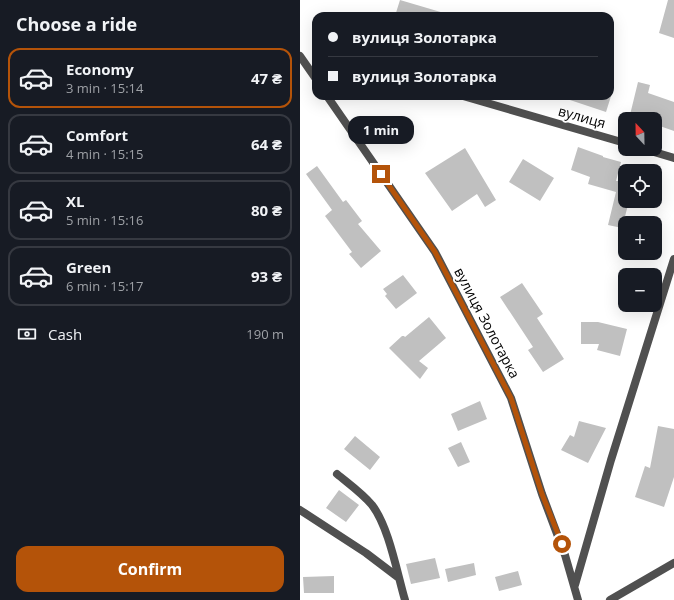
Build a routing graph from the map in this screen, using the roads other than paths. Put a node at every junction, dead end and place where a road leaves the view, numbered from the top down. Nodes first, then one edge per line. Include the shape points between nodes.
1 (300, 56) edge
2 (312, 73) edge
3 (330, 100) edge
4 (477, 100) edge
5 (618, 141) edge
6 (662, 154) edge
7 (674, 158) edge
8 (674, 259) edge
9 (337, 474) dead end
10 (300, 510) edge
11 (674, 563) edge
12 (399, 578) junction
13 (575, 586) junction
14 (405, 600) edge
15 (578, 600) edge
16 (610, 600) edge

1 - 2 street
3 - 13 street, вулиця Золотарка via 435,252 511,398
4 - 5 street, вулиця
6 - 7 street
8 - 13 street, вулиця Золотарка via 606,475
9 - 12 street via 366,498 375,510 386,532
10 - 12 street
11 - 16 street
12 - 14 street
13 - 15 street, вулиця Золотарка

